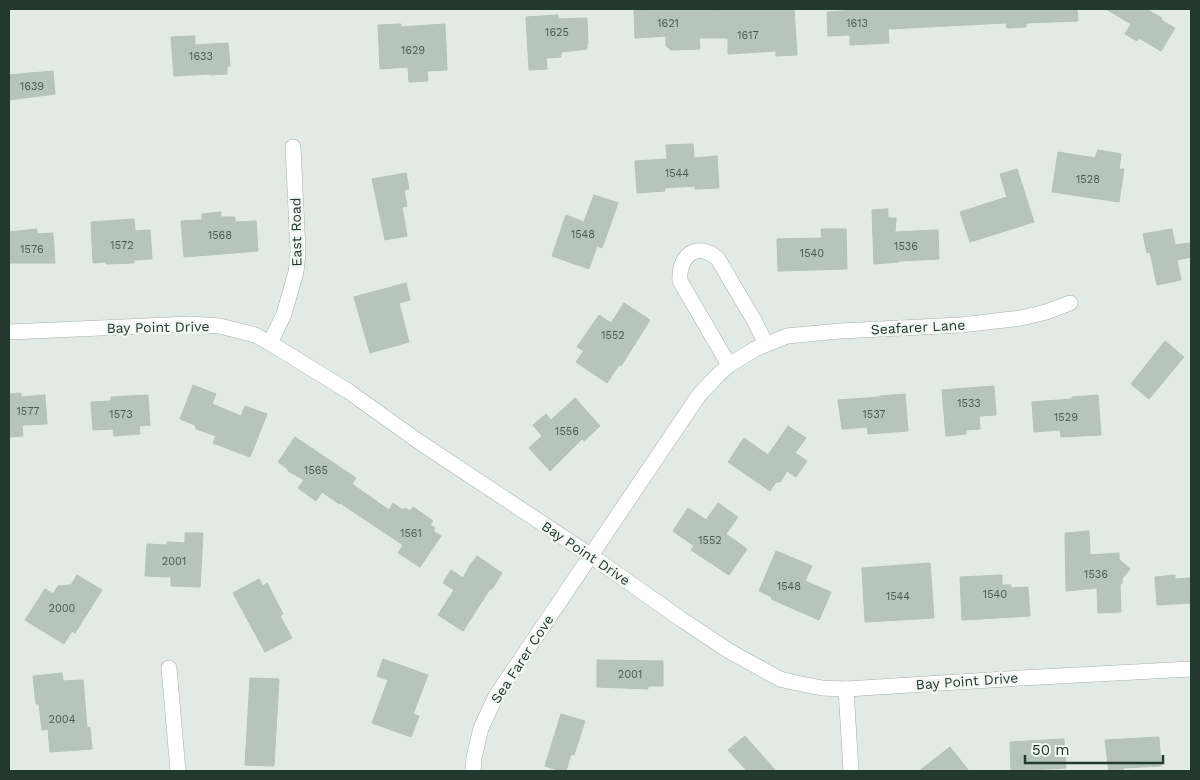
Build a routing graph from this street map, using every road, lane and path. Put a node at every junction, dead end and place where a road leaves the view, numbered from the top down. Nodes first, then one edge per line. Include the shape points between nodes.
1 (293, 147) dead end
2 (1070, 303) dead end
3 (9, 332) edge
4 (270, 342) junction
5 (766, 344) junction
6 (729, 365) junction
7 (590, 555) junction
8 (169, 668) dead end
9 (1191, 669) edge
10 (846, 689) junction
11 (178, 771) edge
12 (472, 771) edge
13 (851, 771) edge

1 - 4 street, East Road via 296,272 284,314
2 - 5 street, Seafarer Lane via 1021,318 787,336
3 - 4 street, Bay Point Drive via 191,324 220,326
4 - 7 street, Bay Point Drive
5 - 6 street, Seafarer Lane
5 - 6 street via 718,259 706,251 696,251 687,256 679,271 680,281
6 - 7 street, Seafarer Lane via 699,395
7 - 10 street, Bay Point Drive via 729,651 780,679 822,688
7 - 12 street, Sea Farer Cove via 496,696 481,728
8 - 11 street
9 - 10 street, Bay Point Drive
10 - 13 street

